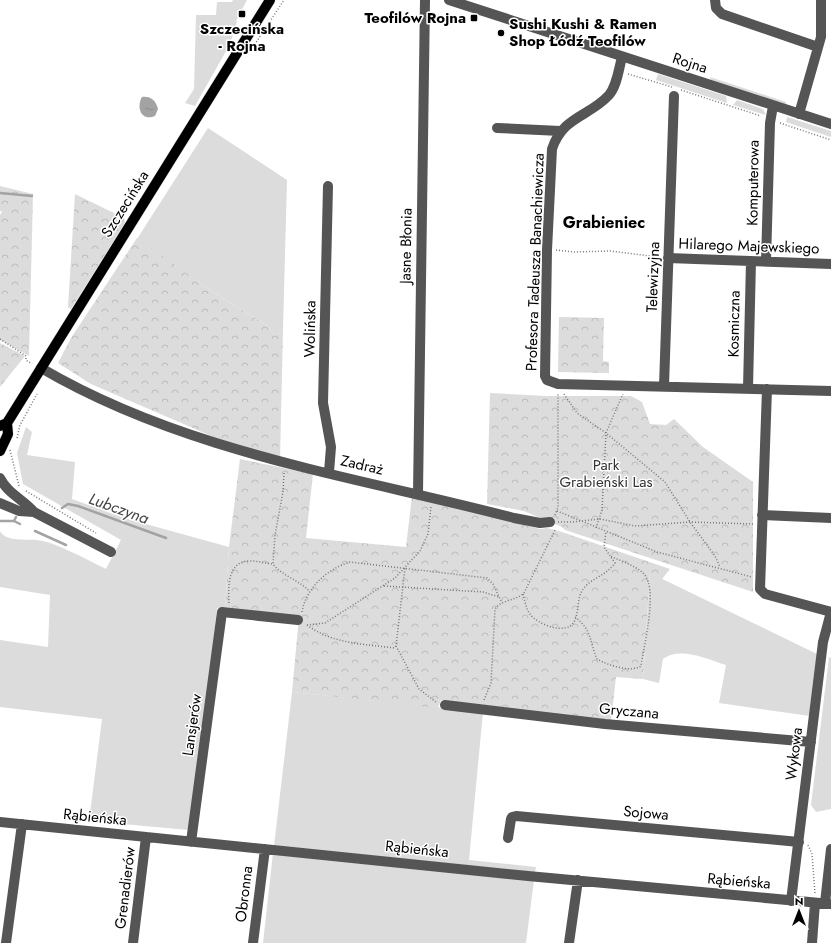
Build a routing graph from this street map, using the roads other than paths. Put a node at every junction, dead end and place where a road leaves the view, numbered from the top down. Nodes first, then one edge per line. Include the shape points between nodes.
1 (269, 0) edge
2 (425, 0) edge
3 (448, 0) edge
4 (821, 0) edge
5 (471, 4) edge
6 (715, 4) edge
7 (818, 47) junction
8 (622, 57) junction
9 (674, 96) dead end
10 (773, 106) junction
11 (798, 114) junction
12 (831, 124) edge
13 (497, 128) dead end
14 (560, 132) junction
15 (328, 186) dead end
16 (668, 258) junction
17 (751, 260) junction
18 (766, 261) junction
19 (831, 264) edge
20 (41, 368) junction
21 (664, 386) junction
22 (748, 388) junction
23 (767, 389) junction
24 (831, 391) edge
25 (4, 424) edge
26 (3, 450) edge
27 (329, 472) junction
28 (0, 478) edge
29 (418, 493) junction
30 (0, 502) edge
31 (34, 512) junction
32 (831, 518) edge
33 (762, 519) junction
34 (550, 522) road end
35 (111, 552) dead end
36 (831, 612) edge
37 (299, 621) road end
38 (445, 705) road end
39 (811, 742) junction
40 (0, 822) edge
41 (22, 824) junction
42 (146, 837) junction
43 (508, 838) dead end
44 (191, 842) junction
45 (799, 842) junction
46 (265, 849) junction
47 (831, 849) edge
48 (578, 880) junction
49 (791, 901) junction
50 (824, 903) edge
51 (6, 943) edge
52 (133, 943) edge
53 (254, 943) edge
54 (569, 943) edge
55 (812, 943) edge

1 - 20 main road, Szczecińska
2 - 29 street, Jasne Błonia
3 - 5 street, Rojna
4 - 7 street
5 - 8 street, Rojna
6 - 7 street via 722,14
7 - 11 street
8 - 10 street, Rojna
8 - 14 street, Profesora Tadeusza Banachiewicza via 609,94 567,123
9 - 16 street, Telewizyjna
10 - 11 street, Rojna
10 - 18 street, Komputerowa via 770,119
11 - 12 street, Rojna
13 - 14 street
14 - 21 street, Profesora Tadeusza Banachiewicza via 554,143 551,160 546,376 552,383 558,384
15 - 27 street, Wolińska via 323,403 331,447
16 - 17 street, Hilarego Majewskiego
16 - 21 street, Telewizyjna
17 - 18 street, Hilarego Majewskiego
17 - 22 street, Kosmiczna
18 - 19 street, Hilarego Majewskiego
20 - 25 main road, Szczecińska
20 - 27 street, Zadraż via 86,392 147,419 222,445
21 - 22 street, Profesora Tadeusza Banachiewicza
22 - 23 street, Profesora Tadeusza Banachiewicza
23 - 24 street, Profesora Tadeusza Banachiewicza
23 - 33 street
25 - 26 main road, Szczecińska via 8,434
27 - 29 street, Zadraż
28 - 31 street via 9,492 25,502
29 - 34 street, Zadraż via 514,518 540,523
30 - 31 street via 20,511
31 - 35 street
32 - 33 street
33 - 36 street via 760,588 765,594
36 - 39 street, Wykowa via 823,642
37 - 44 street, Lansjerów via 226,612
38 - 39 street, Gryczana via 605,724
39 - 45 street, Wykowa
40 - 41 street, Rąbieńska
41 - 42 street, Rąbieńska
41 - 51 street
42 - 44 street, Rąbieńska
42 - 52 street, Grenadierów
43 - 45 street, Sojowa via 510,819 516,816
44 - 46 street, Rąbieńska
45 - 49 street, Wykowa
46 - 48 street, Rąbieńska
46 - 53 street, Obronna
47 - 50 street
48 - 49 street, Rąbieńska
48 - 54 street
49 - 50 street, Rąbieńska
50 - 55 street

